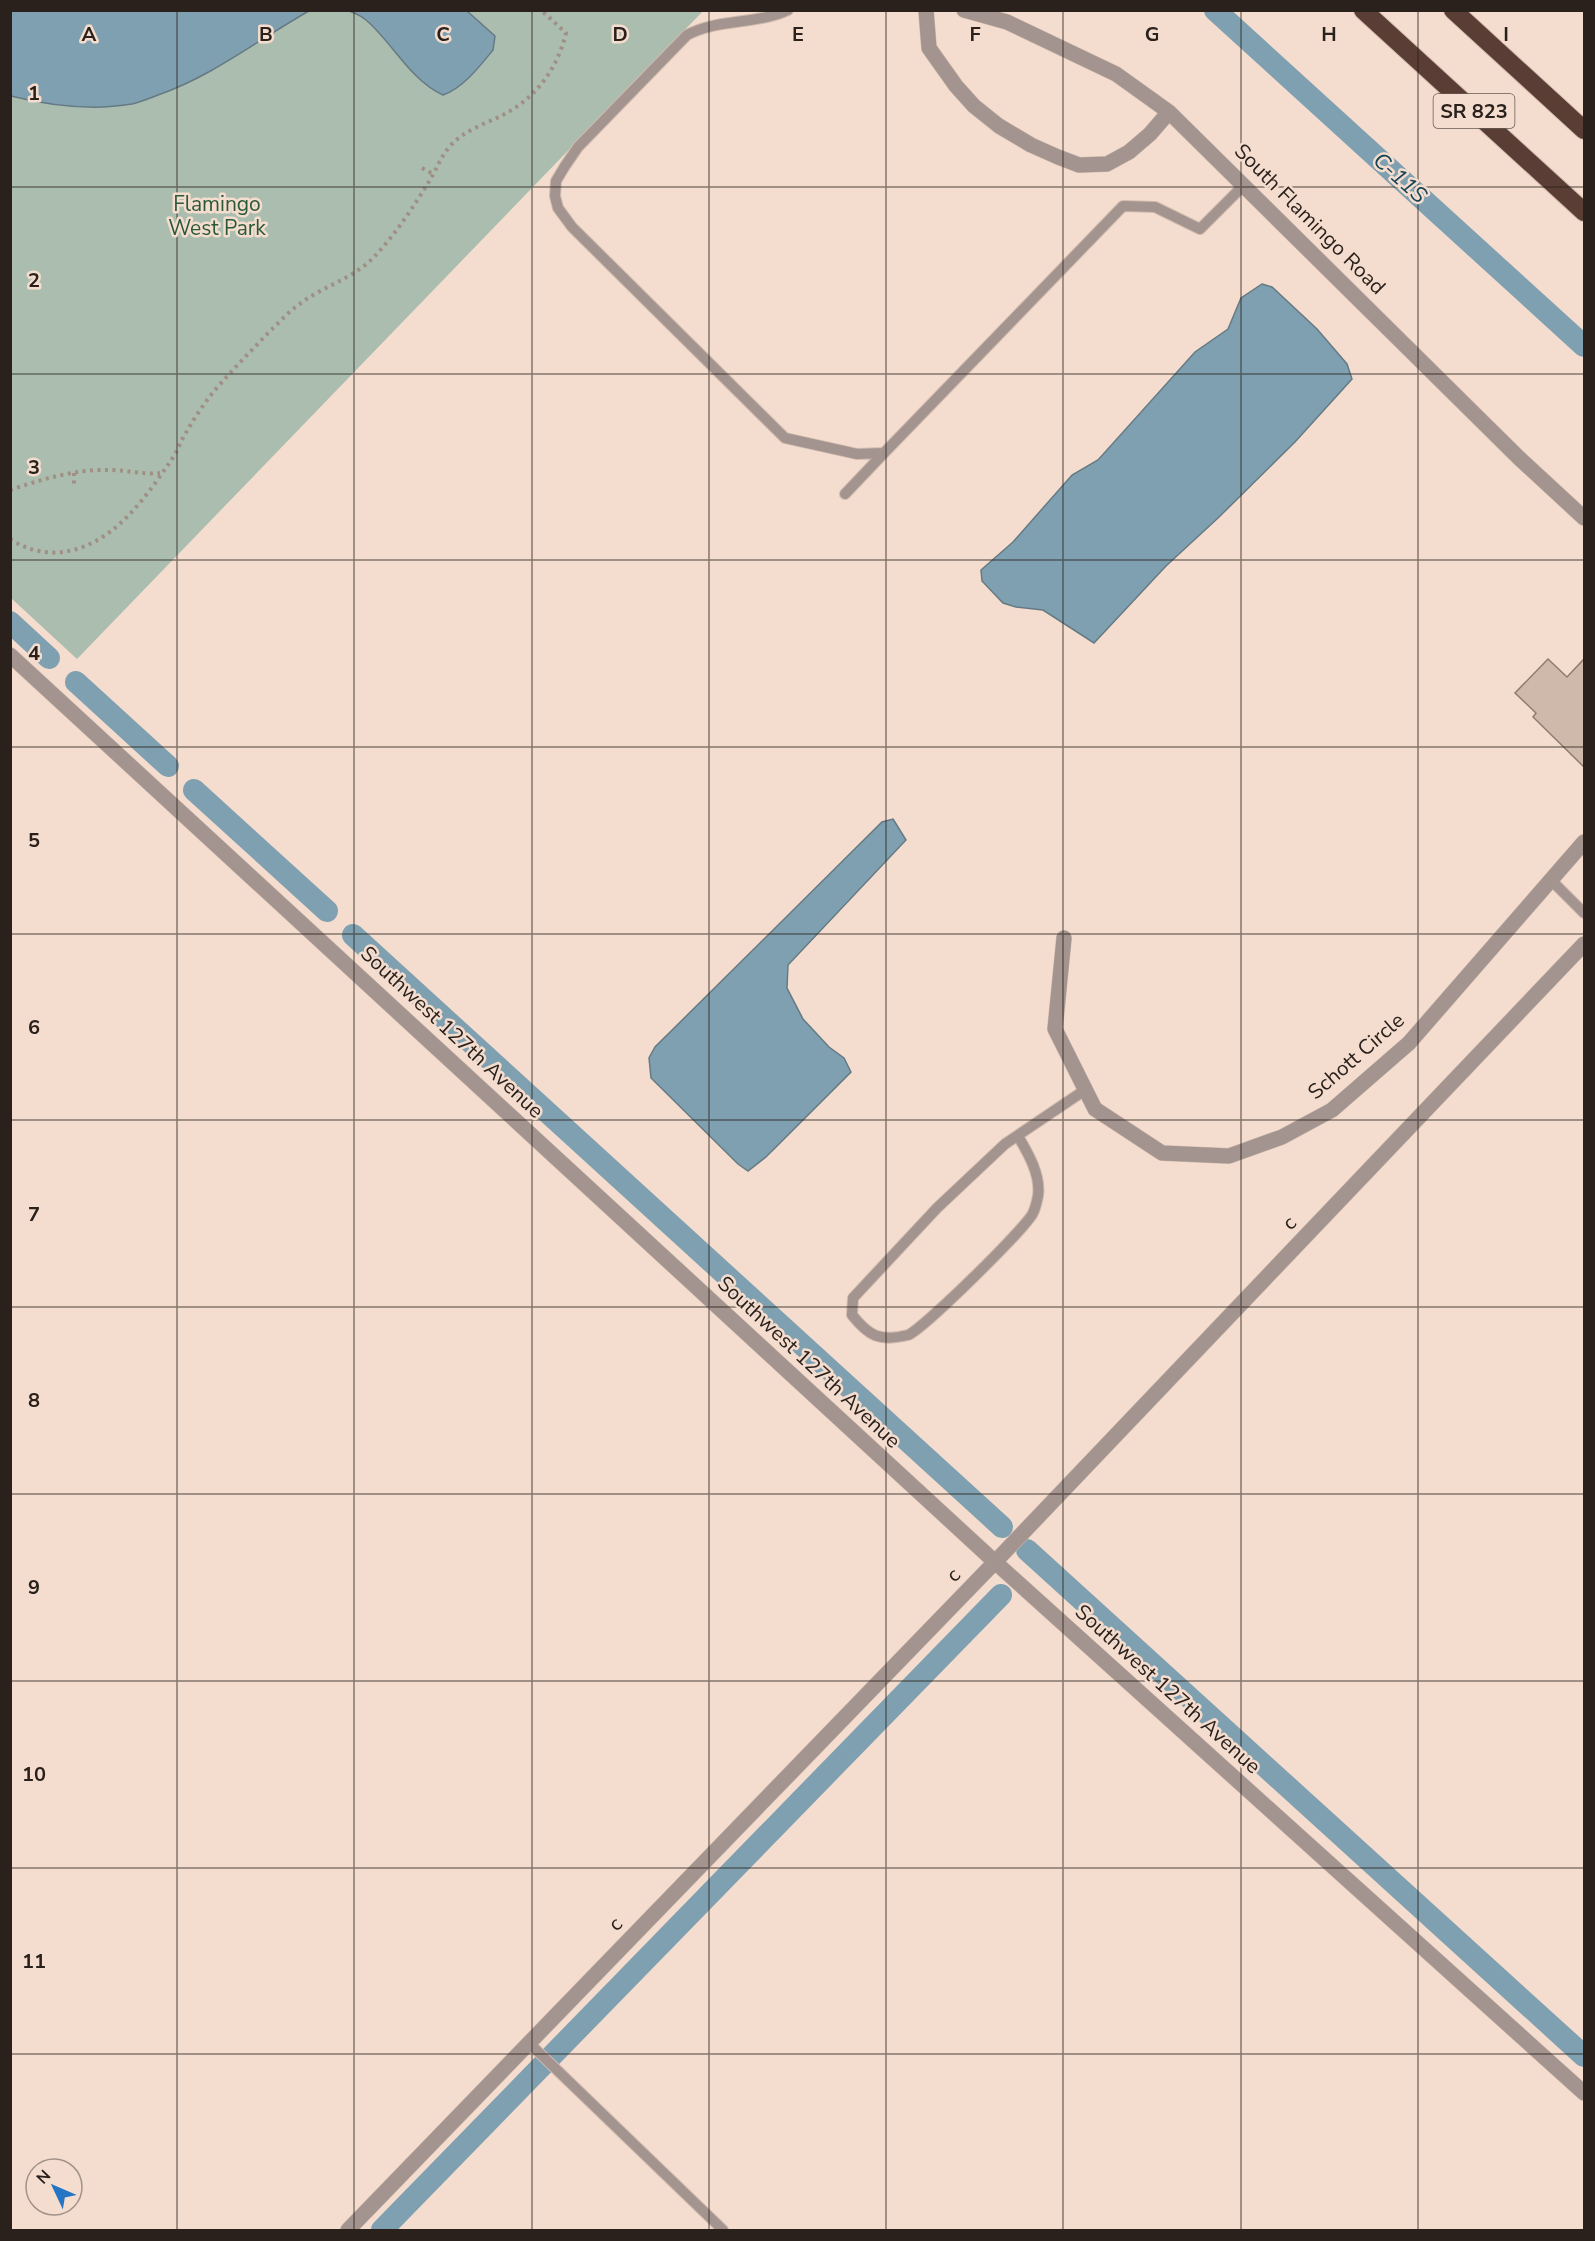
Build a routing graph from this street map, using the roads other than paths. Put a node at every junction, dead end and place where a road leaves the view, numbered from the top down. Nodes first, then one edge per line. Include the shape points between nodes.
1 (788, 10) edge
2 (926, 10) edge
3 (964, 10) edge
4 (1363, 10) edge
5 (1453, 10) edge
6 (1169, 112) junction
7 (1584, 130) edge
8 (1244, 185) junction
9 (1584, 212) edge
10 (884, 453) junction
11 (845, 494) dead end
12 (1584, 518) edge
13 (10, 655) edge
14 (1584, 842) edge
15 (1551, 880) junction
16 (1584, 913) edge
17 (1064, 938) dead end
18 (1584, 944) edge
19 (1085, 1090) junction
20 (1018, 1136) junction
21 (995, 1562) junction
22 (532, 2046) junction
23 (1584, 2093) edge
24 (348, 2230) edge
25 (723, 2230) edge

1 - 10 lane via 765,18 700,28 687,35 578,147 556,181 555,196 572,226 784,438 857,454
2 - 6 street via 929,48 956,86 999,126 1058,157 1079,165 1107,164 1129,152
3 - 6 street, South Flamingo Road via 1007,22 1116,74
4 - 9 highway, SR 823
5 - 7 highway, SR 823
6 - 8 street, South Flamingo Road
8 - 10 lane via 1200,229 1155,207 1123,206
8 - 12 street, South Flamingo Road
10 - 11 lane
13 - 21 street, Southwest 127th Avenue
14 - 15 street, Schott Circle
15 - 16 lane
15 - 19 street, Schott Circle via 1409,1043 1332,1110 1282,1137 1229,1156 1162,1153 1095,1109
17 - 19 street, Schott Circle via 1055,1029
18 - 21 street, c
19 - 20 lane
20 - 20 lane via 937,1208 853,1298 852,1315 866,1332 884,1338 910,1334 963,1288 1033,1215 1039,1194 1036,1177
21 - 22 street, c
21 - 23 street, Southwest 127th Avenue
22 - 24 street, c
22 - 25 lane

